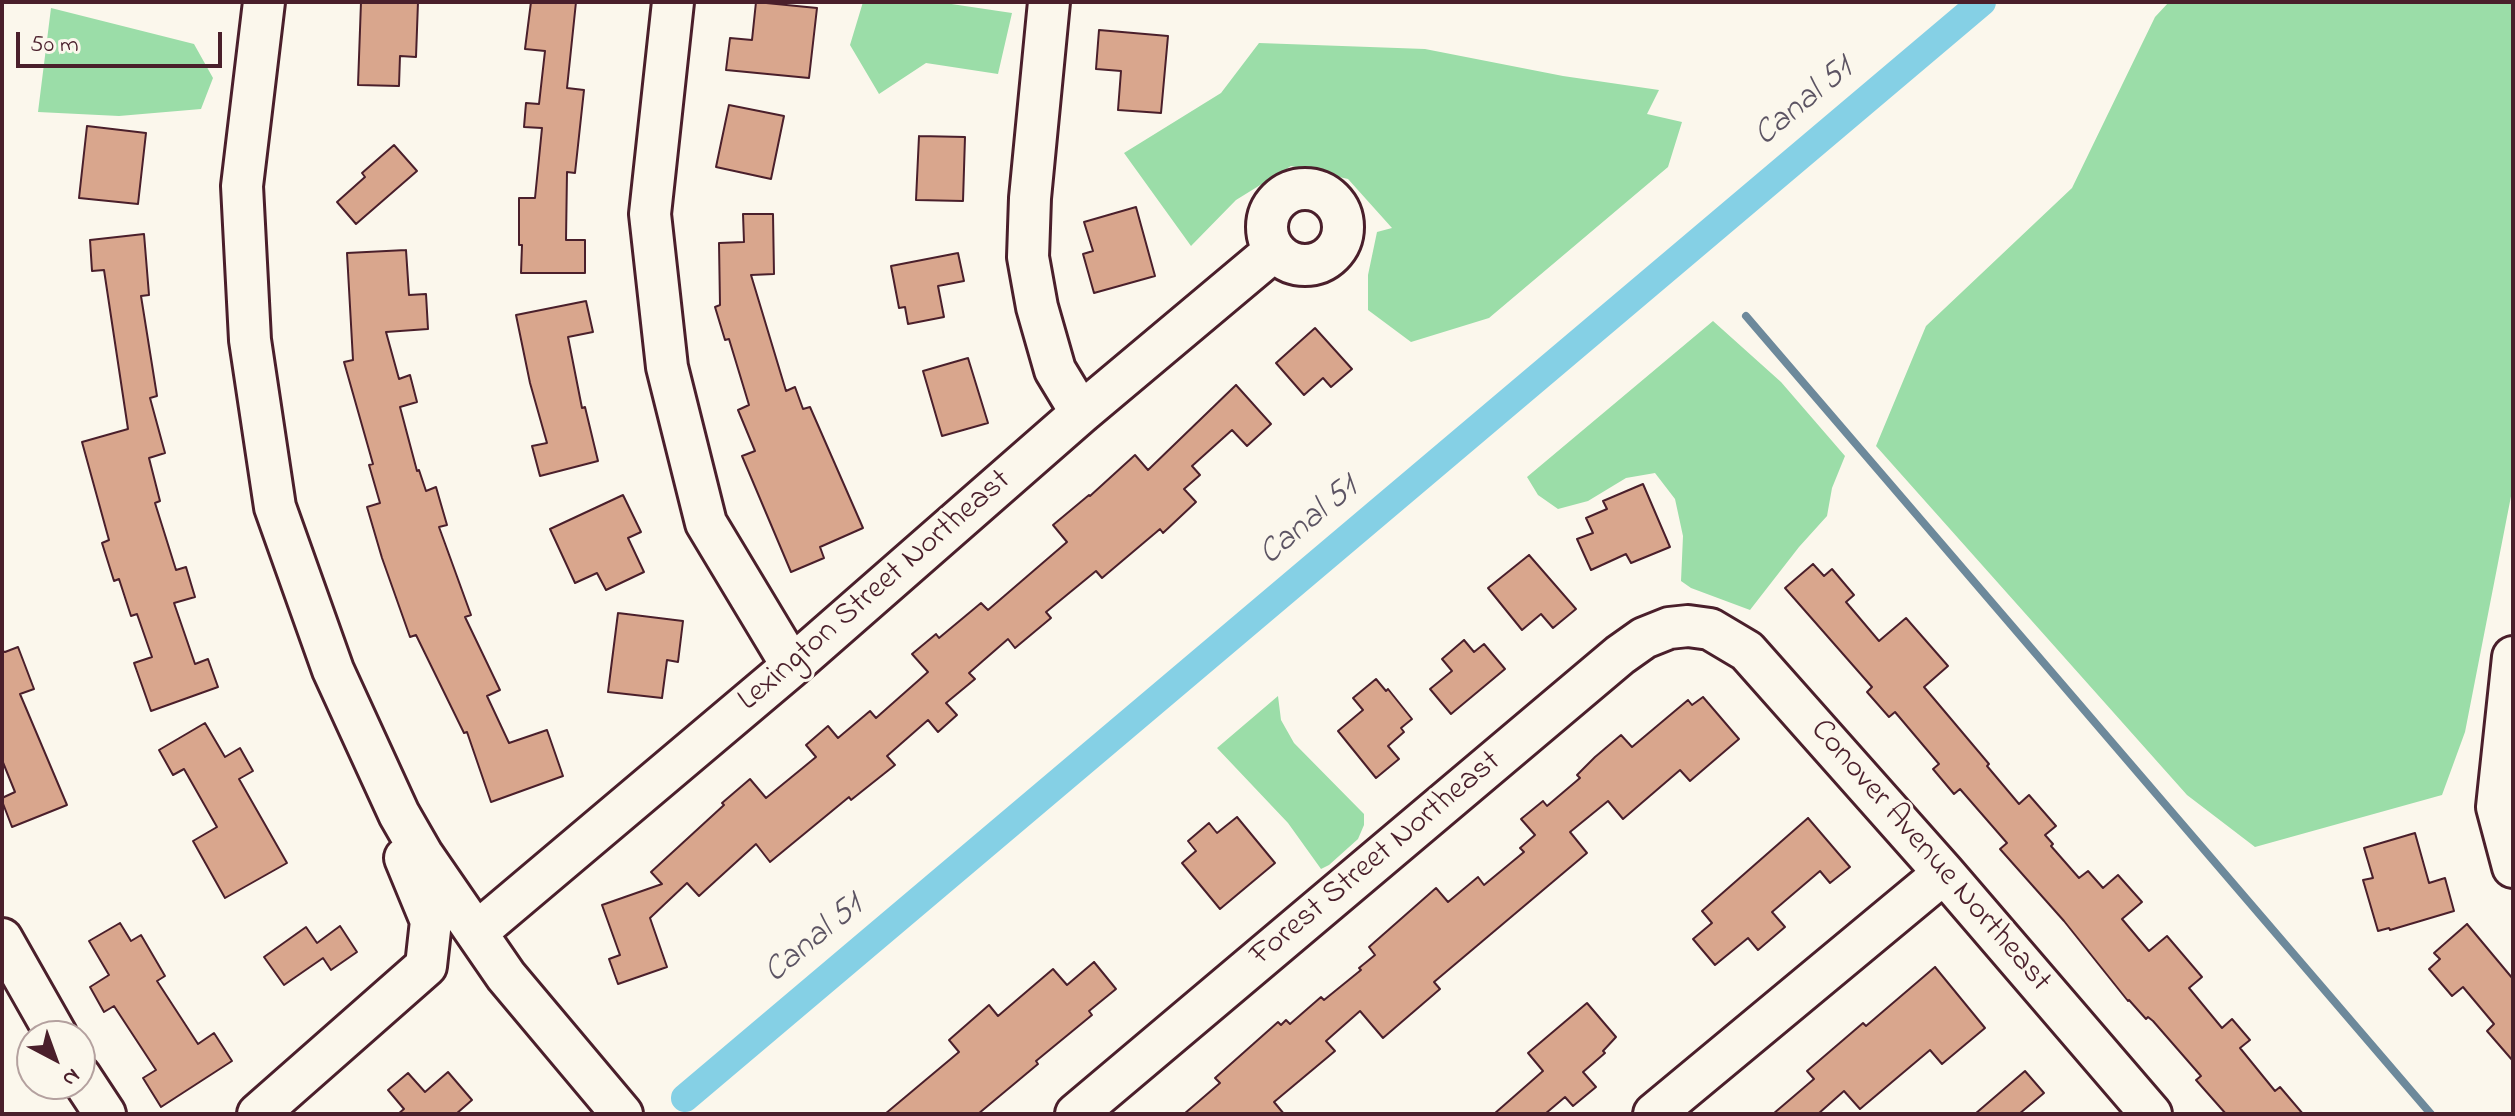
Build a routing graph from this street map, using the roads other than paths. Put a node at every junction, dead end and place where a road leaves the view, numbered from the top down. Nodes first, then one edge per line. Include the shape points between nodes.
1 (264, 2) edge
2 (673, 2) edge
3 (1049, 2) edge
4 (1274, 251) dead end
5 (1081, 413) junction
6 (1688, 626) joint
7 (2513, 657) edge
8 (792, 666) junction
9 (399, 814) junction
10 (2513, 867) edge
11 (1944, 873) junction
12 (477, 932) junction
13 (2, 939) edge
14 (48, 1020) edge
15 (258, 1114) edge
16 (622, 1114) edge
17 (1076, 1114) edge
18 (1654, 1114) edge
19 (2151, 1114) edge

1 - 9 street via 242,186 250,340 275,507 333,670
2 - 8 street via 650,214 667,367 706,523
3 - 5 street via 1028,257 1055,370
4 - 5 street, Lexington Street Northeast
5 - 8 street, Lexington Street Northeast
6 - 11 street, Conover Avenue Northeast via 1710,629 1747,651
6 - 17 street, Forest Street Northeast via 1644,638 1620,655
7 - 10 street via 2497,807
8 - 12 street, Lexington Street Northeast
9 - 12 street
9 - 15 street via 405,859 431,921 426,966
11 - 18 street
11 - 19 street, Conover Avenue Northeast
12 - 16 street via 506,976
13 - 14 street

